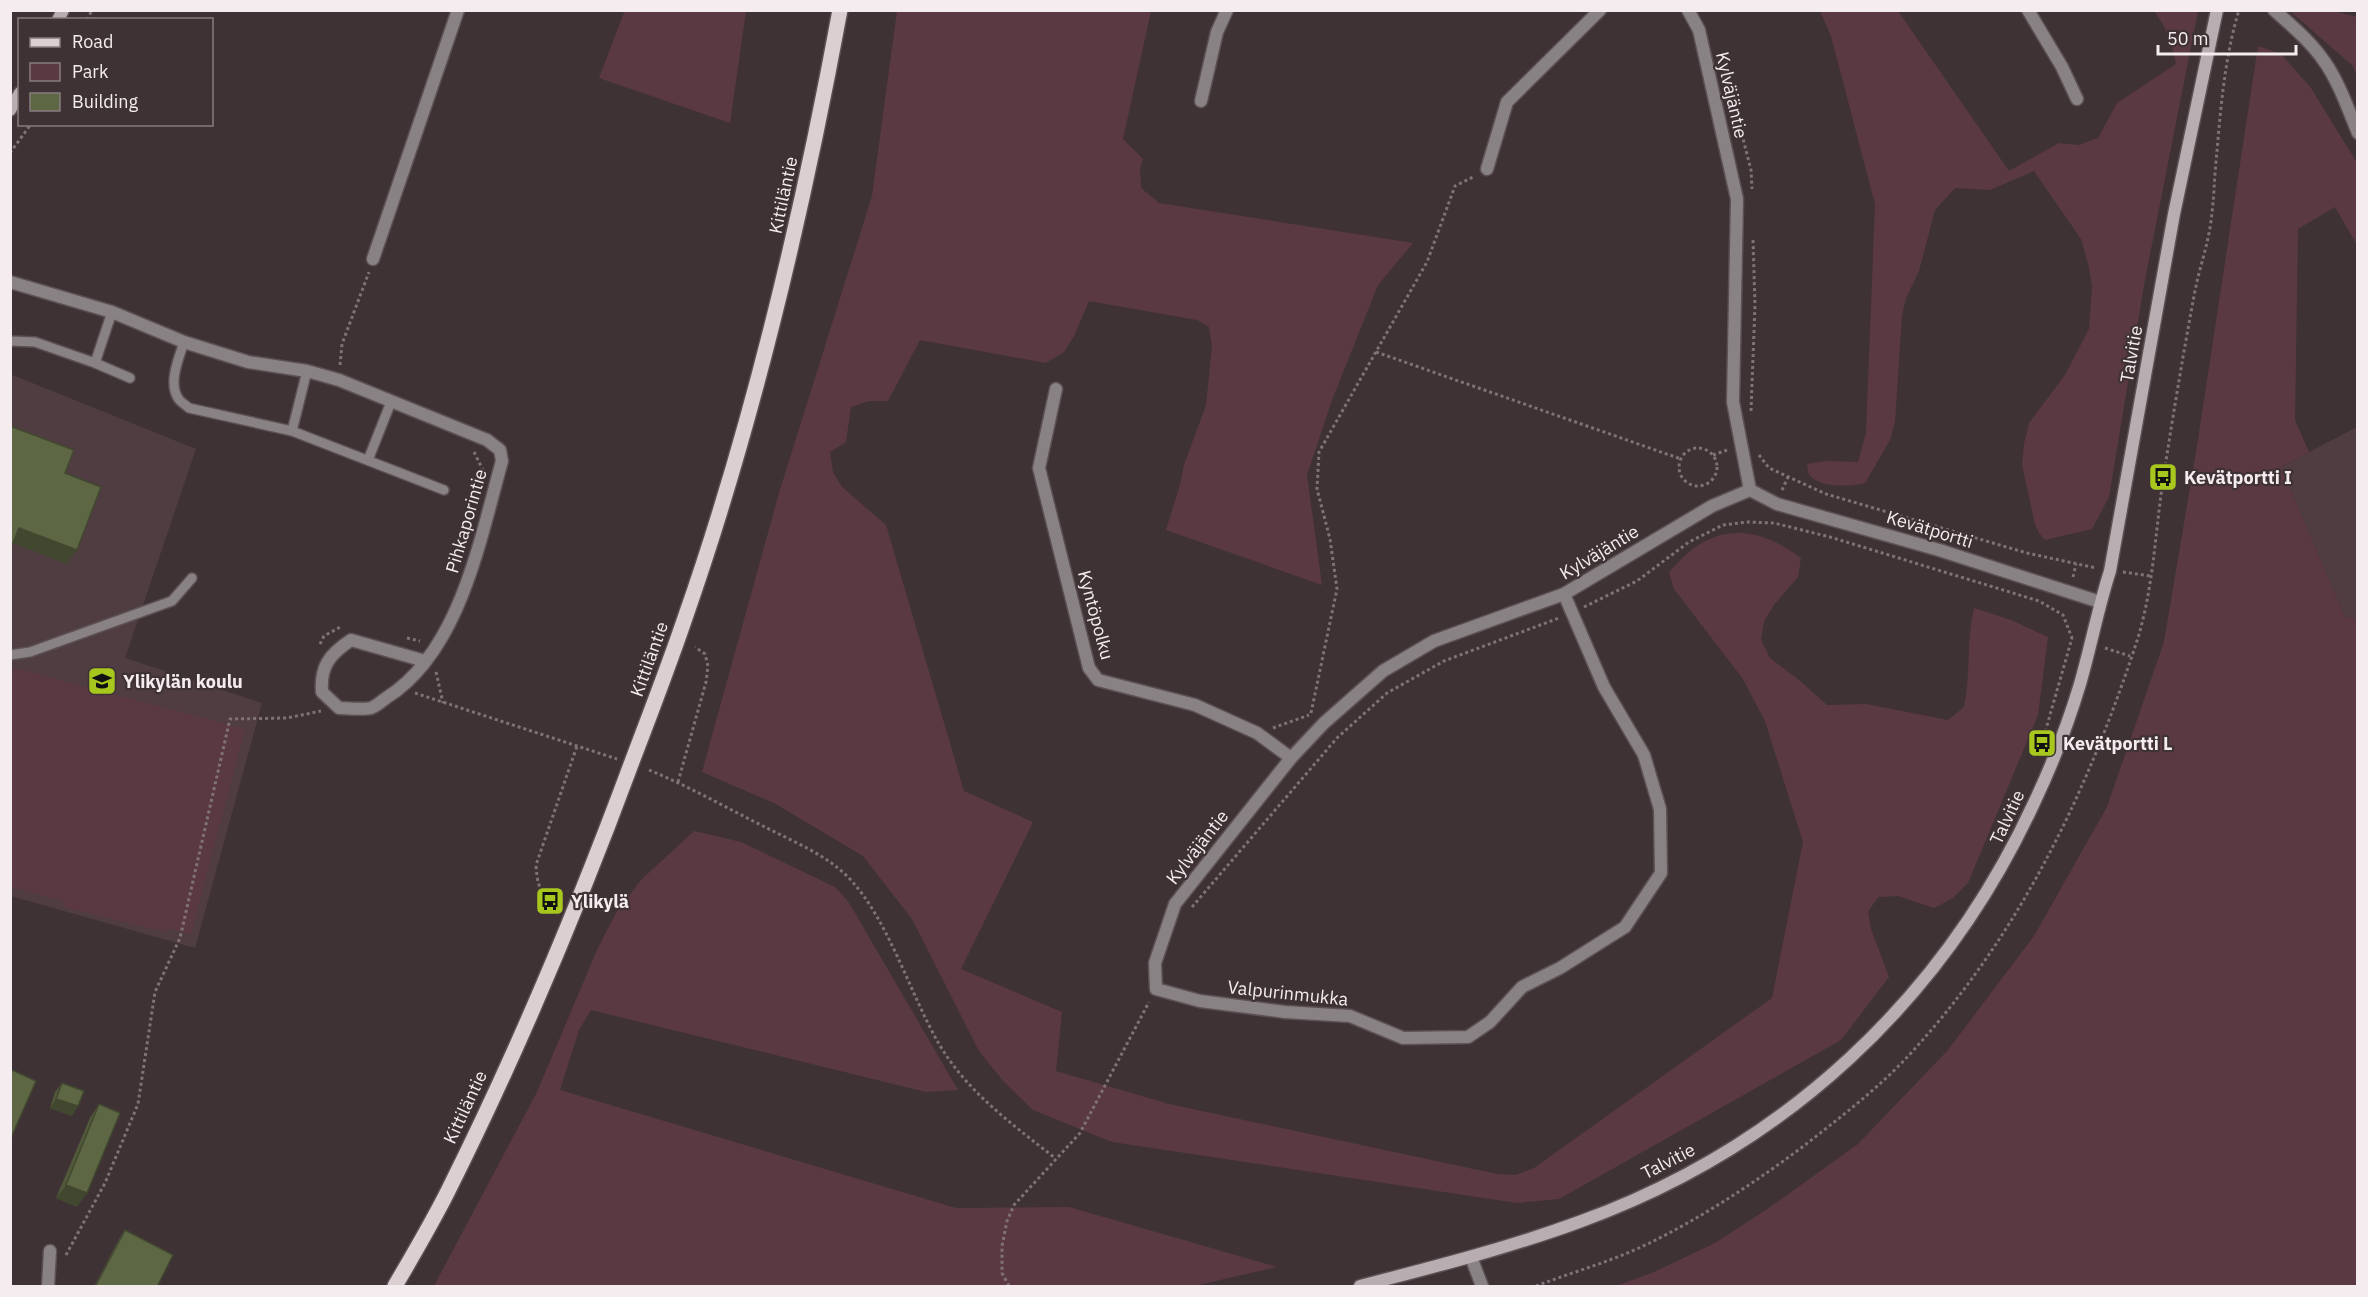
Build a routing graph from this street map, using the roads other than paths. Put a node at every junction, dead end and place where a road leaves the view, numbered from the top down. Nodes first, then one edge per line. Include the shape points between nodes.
1 (458, 10) edge
2 (840, 10) edge
3 (1227, 10) edge
4 (1600, 10) edge
5 (1688, 10) edge
6 (2028, 10) edge
7 (2217, 10) edge
8 (2274, 10) edge
9 (18, 96) edge
10 (2077, 99) dead end
11 (1201, 101) dead end
12 (10, 110) edge
13 (2358, 133) edge
14 (1487, 169) road end
15 (374, 259) road end
16 (10, 282) edge
17 (112, 312) junction
18 (10, 341) edge
19 (184, 342) junction
20 (95, 363) junction
21 (307, 371) junction
22 (130, 378) dead end
23 (1056, 389) dead end
24 (391, 402) junction
25 (292, 431) junction
26 (368, 460) junction
27 (444, 490) dead end
28 (1750, 490) junction
29 (192, 578) dead end
30 (1564, 594) junction
31 (2100, 602) junction
32 (10, 654) edge
33 (427, 659) junction
34 (1291, 758) junction
35 (1156, 989) joint
36 (50, 1251) dead end
37 (1471, 1257) junction
38 (48, 1287) edge
39 (395, 1287) edge
40 (1360, 1287) edge
41 (1482, 1287) edge

1 - 15 street
2 - 39 main road, Kittiläntie via 791,248 752,400 686,616 574,911 447,1192
3 - 11 street via 1217,32
4 - 14 street via 1508,102
5 - 28 street, Kylväjäntie via 1700,30 1737,199 1733,402
6 - 10 street
7 - 31 street, Talvitie via 2174,214 2110,571
8 - 13 street via 2324,61
9 - 12 street
16 - 17 street, Pihkaporintie
17 - 19 street, Pihkaporintie
17 - 20 lane
18 - 20 lane via 35,342
19 - 21 street, Pihkaporintie via 248,362
19 - 25 lane via 175,386 178,398 189,408
20 - 22 lane
21 - 24 street, Pihkaporintie
21 - 25 lane
23 - 34 street, Kyntöpolku via 1039,468 1089,668 1098,680 1195,705 1257,733
24 - 26 lane
24 - 33 street, Pihkaporintie via 487,440 500,450 502,461 466,585 438,645
25 - 26 lane
26 - 27 lane
28 - 30 street, Kylväjäntie via 1712,506
28 - 31 street, Kevätportti via 1777,504 1939,550
29 - 32 lane via 172,600 30,652
30 - 34 street, Kylväjäntie via 1434,641 1383,671
30 - 35 street, Valpurinmukka via 1604,687 1644,755 1659,809 1661,873 1625,927 1522,987 1490,1022 1468,1037 1403,1038 1350,1016 1200,1001
31 - 37 street, Talvitie via 2079,686 2058,744 2006,860 1946,952 1885,1024 1831,1077 1789,1110 1695,1168 1580,1221
33 - 33 street, Pihkaporintie via 351,640 335,651 321,674 322,692 339,708 370,708 402,688
34 - 35 street, Kylväjäntie via 1175,904 1155,963
36 - 38 street
37 - 40 street, Talvitie
37 - 41 street

